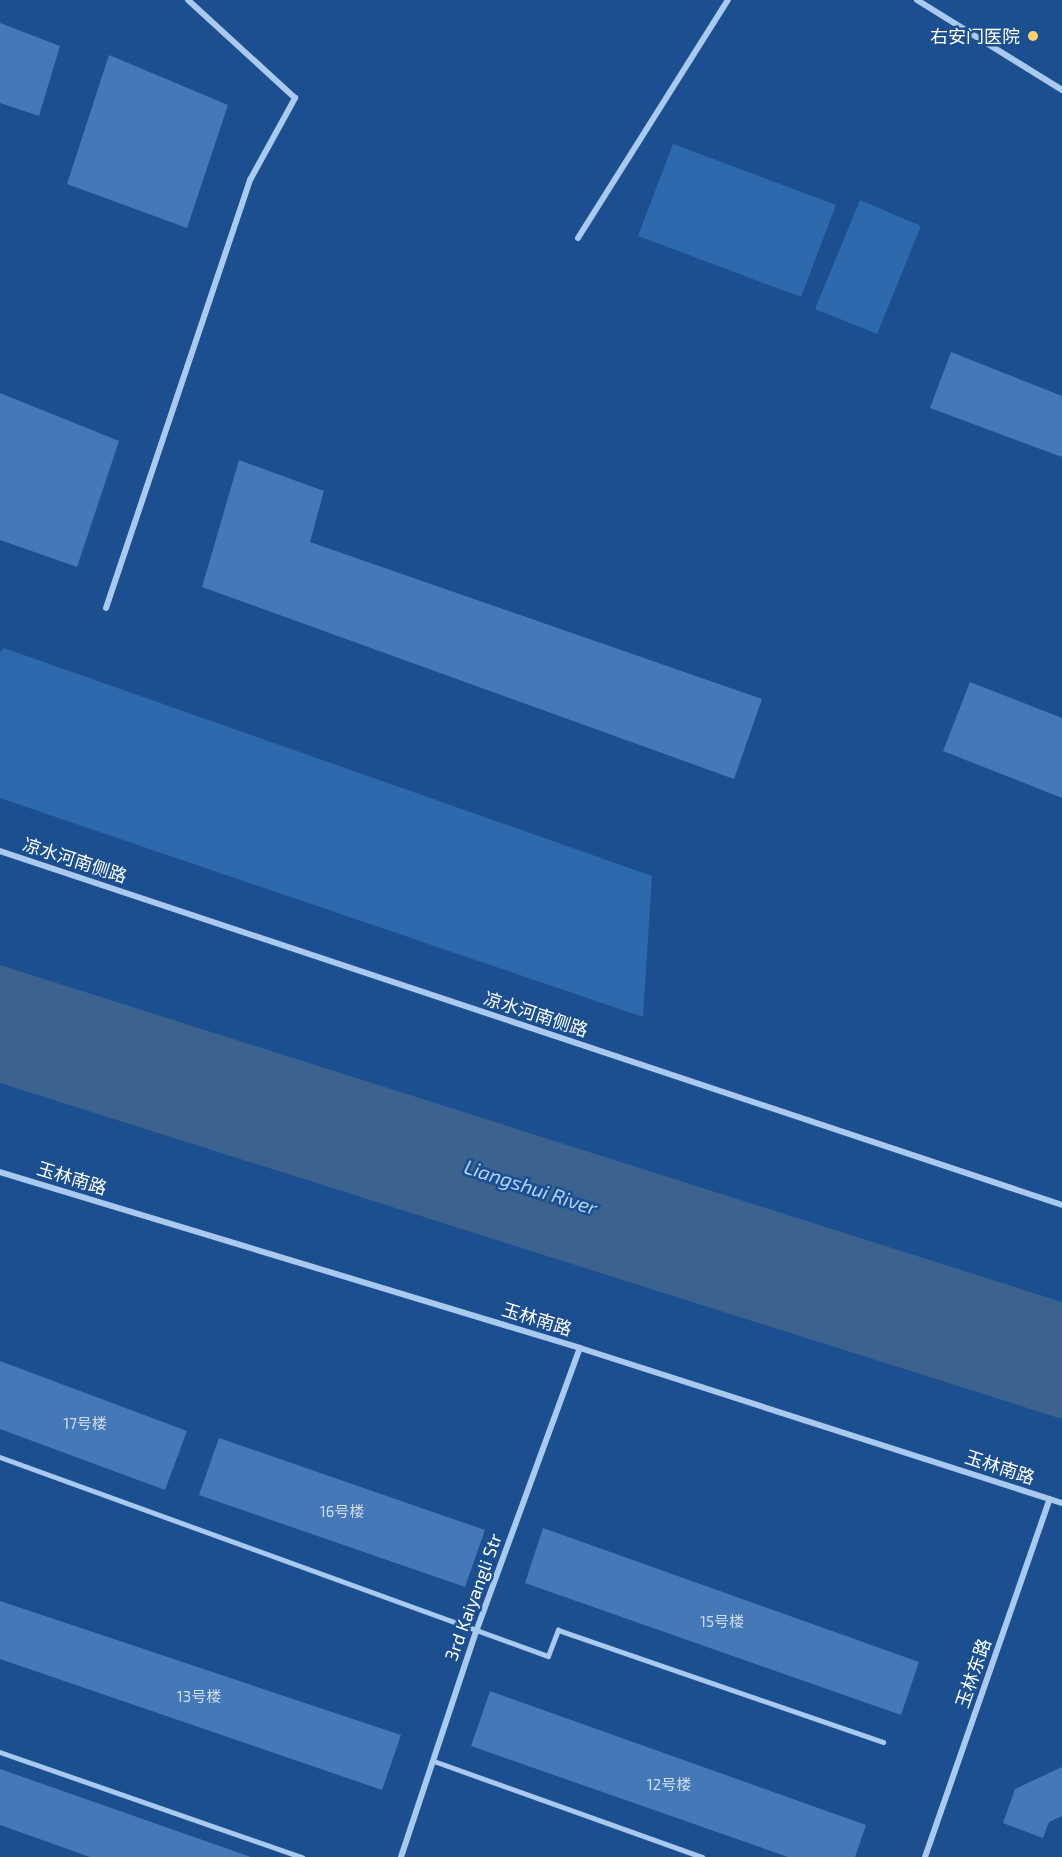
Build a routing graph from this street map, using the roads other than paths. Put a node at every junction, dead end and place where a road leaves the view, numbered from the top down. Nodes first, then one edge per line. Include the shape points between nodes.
1 (188, 0) edge
2 (728, 0) edge
3 (917, 0) edge
4 (1062, 90) edge
5 (578, 238) dead end
6 (106, 608) dead end
7 (0, 851) edge
8 (0, 1172) edge
9 (1062, 1205) edge
10 (580, 1348) junction
11 (0, 1457) edge
12 (1050, 1499) junction
13 (1062, 1503) edge
14 (477, 1629) junction
15 (883, 1742) dead end
16 (0, 1752) edge
17 (434, 1761) junction
18 (302, 1857) edge
19 (401, 1857) edge
20 (702, 1857) edge
21 (925, 1857) edge

1 - 6 street via 295,98 250,180
2 - 5 street
3 - 4 street
7 - 9 street, 凉水河南侧路
8 - 10 street, 玉林南路
10 - 12 street, 玉林南路
10 - 14 street, 3rd Kaiyangli Str
11 - 14 lane
12 - 13 street, 玉林南路
12 - 21 street, 玉林东路
14 - 15 lane via 548,1656 558,1630
14 - 17 street, 3rd Kaiyangli Str
16 - 18 lane
17 - 19 street, 3rd Kaiyangli Str
17 - 20 lane

